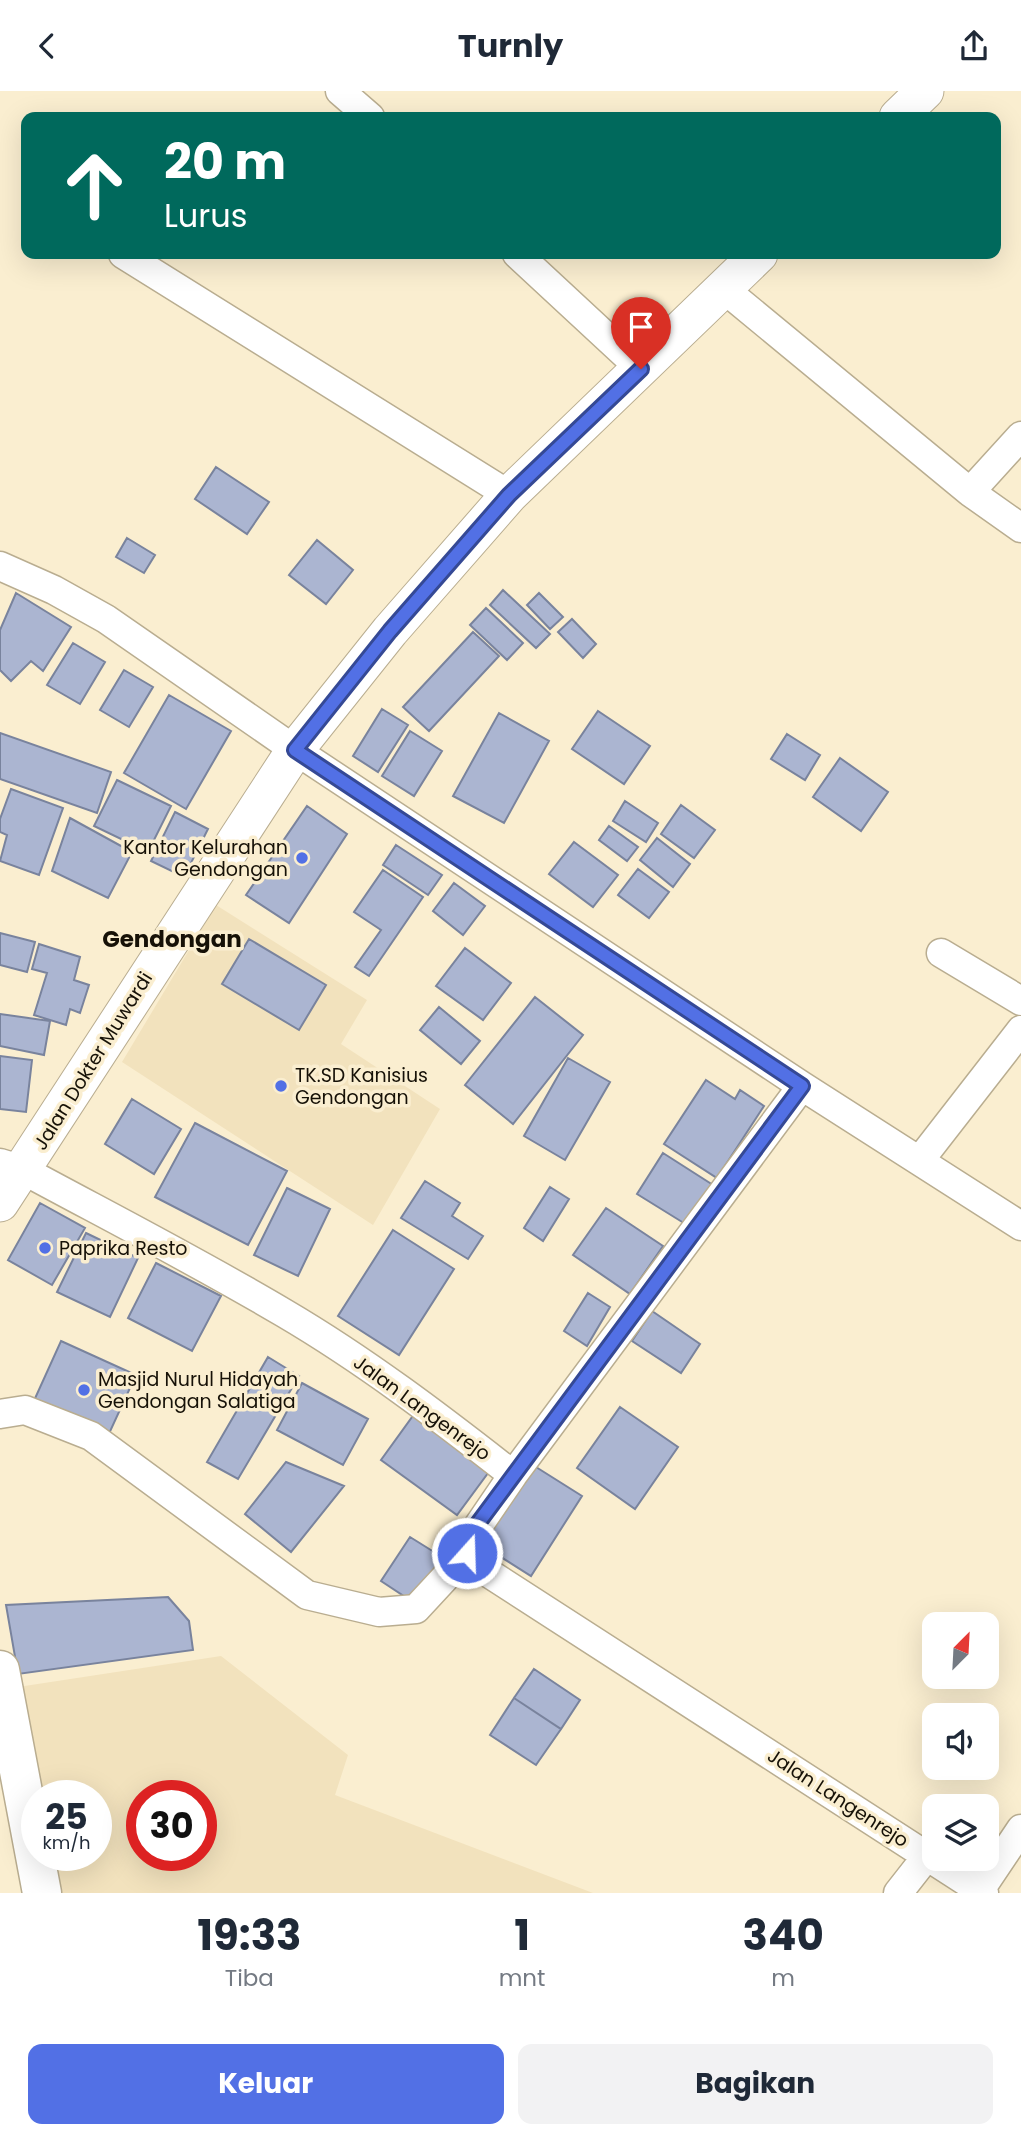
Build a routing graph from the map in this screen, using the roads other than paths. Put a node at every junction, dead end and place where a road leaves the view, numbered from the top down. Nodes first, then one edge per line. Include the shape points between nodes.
1 (340, 91) edge
2 (925, 91) edge
3 (364, 112) edge
4 (903, 112) edge
5 (131, 259) edge
6 (522, 259) edge
7 (754, 259) edge
8 (724, 289) junction
9 (641, 369) junction
10 (1021, 436) edge
11 (970, 492) junction
12 (509, 495) junction
13 (1021, 528) edge
14 (0, 566) edge
15 (295, 750) junction
16 (941, 953) dead end
17 (1021, 1001) edge
18 (1021, 1030) edge
19 (802, 1086) junction
20 (920, 1160) junction
21 (11, 1167) edge
22 (0, 1203) edge
23 (1021, 1226) edge
24 (0, 1414) edge
25 (513, 1475) junction
26 (467, 1553) junction
27 (0, 1670) edge
28 (1021, 1829) edge
29 (922, 1853) edge
30 (922, 1862) edge
31 (951, 1871) edge
32 (982, 1891) edge
33 (42, 1893) edge
34 (898, 1893) edge

1 - 3 street
2 - 4 street
5 - 12 street
6 - 9 street
7 - 8 street, Jalan Dokter Muwardi
8 - 9 street, Jalan Dokter Muwardi
8 - 11 street
9 - 12 street, Jalan Dokter Muwardi
10 - 11 street
11 - 13 street
12 - 15 street, Jalan Dokter Muwardi via 390,631
14 - 15 street via 106,619
15 - 19 street
15 - 21 street, Jalan Dokter Muwardi
16 - 17 street
18 - 20 street
19 - 20 street
19 - 25 street
20 - 23 street
21 - 22 street, Jalan Dokter Muwardi
21 - 25 street, Jalan Langenrejo via 285,1314 391,1382
24 - 26 street via 25,1410 91,1436 307,1595 379,1612 416,1609
25 - 26 street via 473,1530
26 - 29 street, Jalan Langenrejo via 473,1563
27 - 33 main road
28 - 32 street
30 - 34 street
31 - 32 street, Jalan Langenrejo

